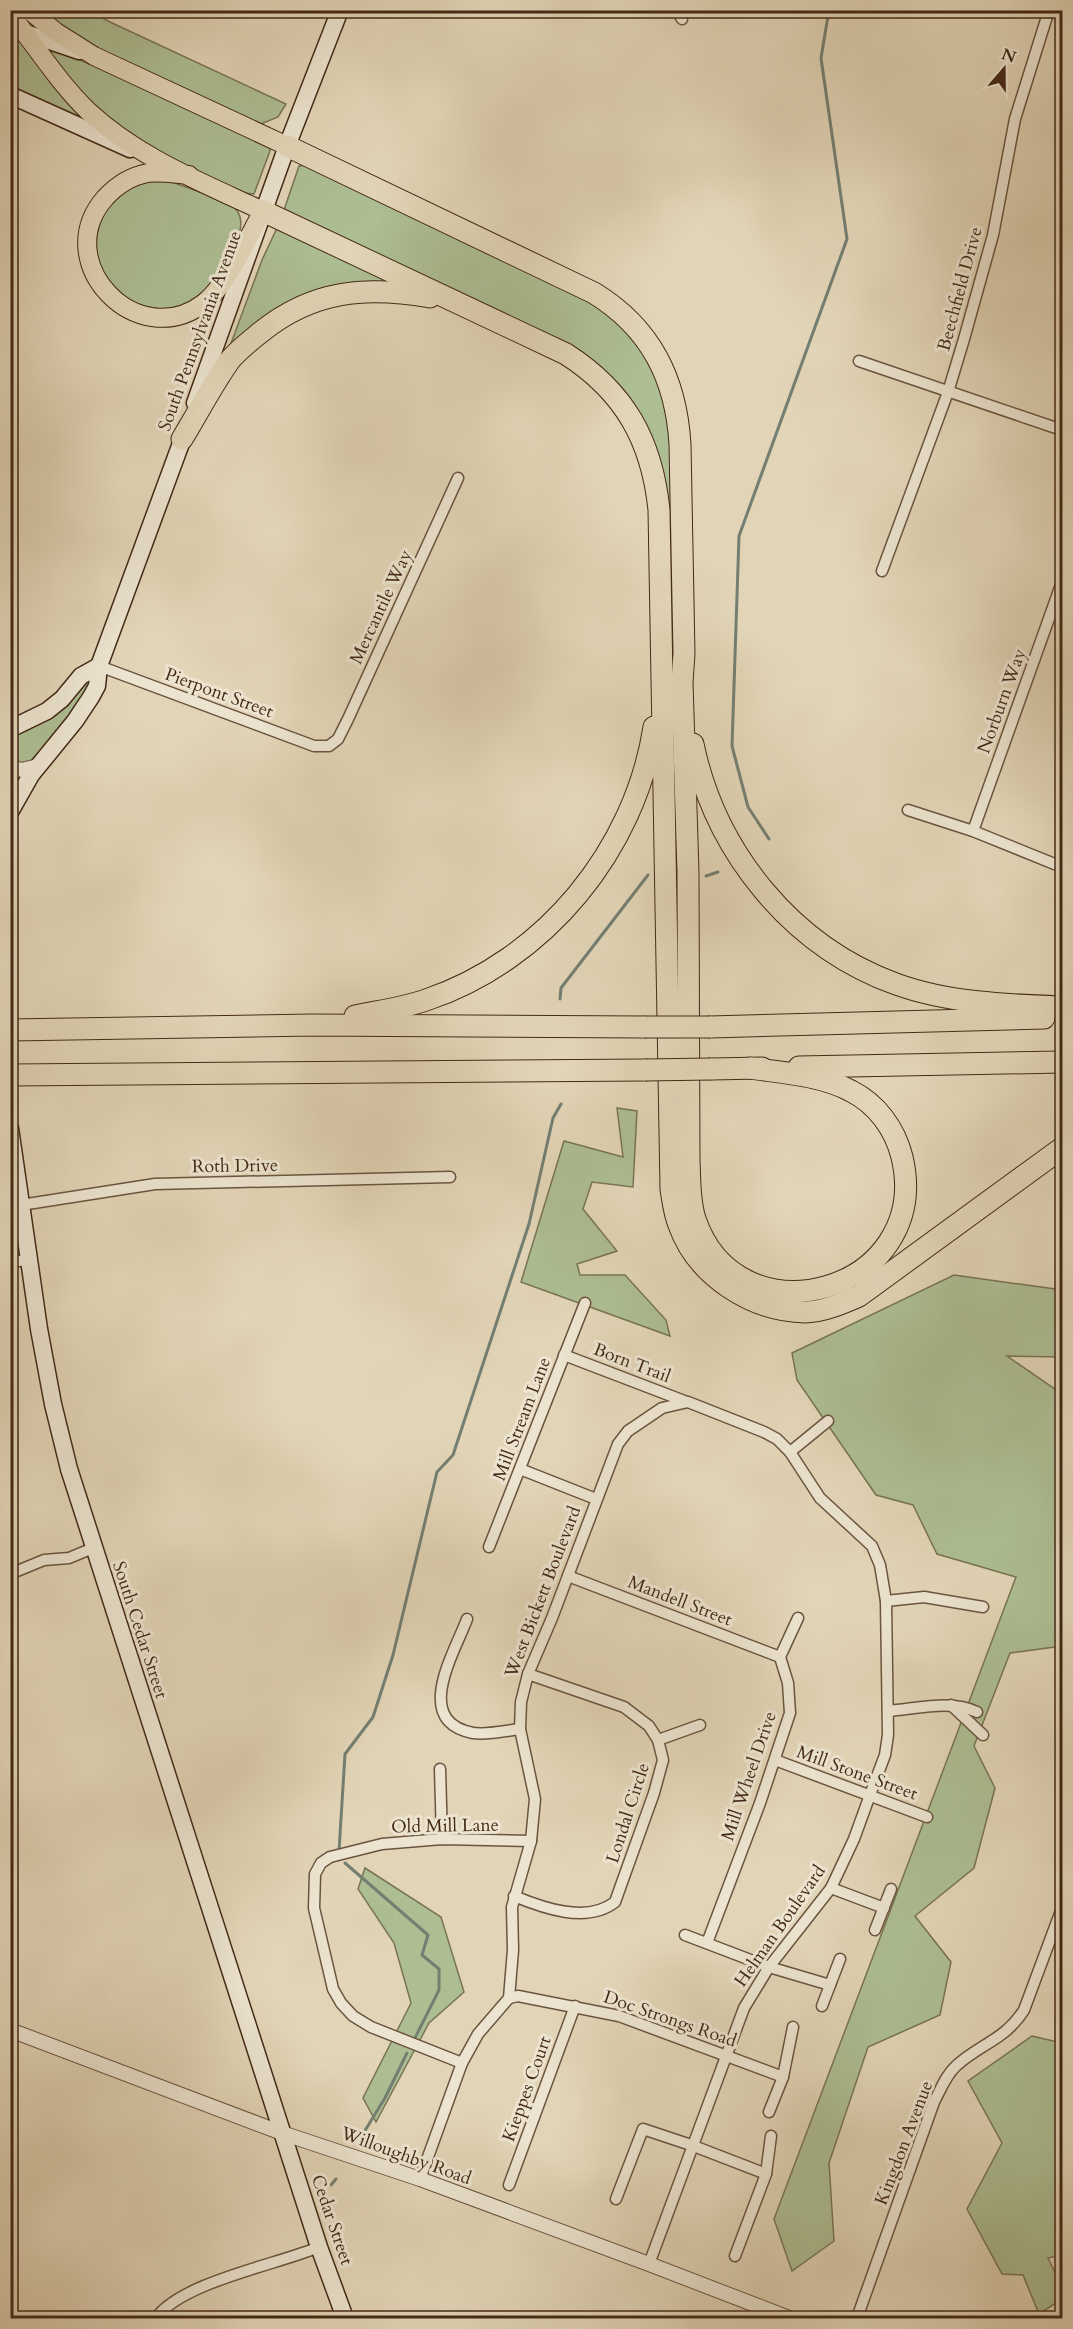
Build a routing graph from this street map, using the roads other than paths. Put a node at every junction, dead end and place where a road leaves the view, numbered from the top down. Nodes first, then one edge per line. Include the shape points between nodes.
1 (29, 10) edge
2 (340, 10) edge
3 (1049, 10) edge
4 (10, 14) edge
5 (18, 32) edge
6 (94, 56) junction
7 (10, 94) edge
8 (287, 146) junction
9 (162, 163) junction
10 (189, 175) junction
11 (263, 211) junction
12 (456, 301) junction
13 (859, 361) dead end
14 (948, 392) junction
15 (1062, 430) edge
16 (182, 440) junction
17 (458, 478) dead end
18 (882, 571) dead end
19 (1062, 582) edge
20 (661, 634) junction
21 (684, 654) junction
22 (99, 666) junction
23 (10, 729) edge
24 (329, 746) joint
25 (38, 766) junction
26 (10, 767) edge
27 (908, 810) dead end
28 (10, 812) edge
29 (973, 831) junction
30 (1062, 867) edge
31 (1062, 1007) edge
32 (1062, 1018) edge
33 (312, 1025) junction
34 (10, 1030) edge
35 (1062, 1062) edge
36 (750, 1068) junction
37 (10, 1075) edge
38 (10, 1128) edge
39 (1062, 1148) edge
40 (450, 1177) dead end
41 (21, 1205) junction
42 (28, 1260) junction
43 (10, 1262) edge
44 (585, 1303) dead end
45 (564, 1355) junction
46 (688, 1402) junction
47 (828, 1421) dead end
48 (790, 1452) junction
49 (520, 1469) junction
50 (596, 1499) junction
51 (489, 1547) dead end
52 (93, 1548) junction
53 (10, 1574) edge
54 (568, 1576) junction
55 (886, 1601) junction
56 (983, 1607) dead end
57 (798, 1618) dead end
58 (467, 1619) dead end
59 (780, 1657) junction
60 (528, 1674) junction
61 (951, 1706) junction
62 (888, 1711) junction
63 (977, 1712) dead end
64 (700, 1725) dead end
65 (520, 1729) junction
66 (982, 1735) dead end
67 (658, 1740) junction
68 (775, 1760) junction
69 (440, 1769) dead end
70 (870, 1796) junction
71 (927, 1817) dead end
72 (442, 1839) junction
73 (531, 1842) junction
74 (831, 1888) junction
75 (891, 1889) dead end
76 (514, 1896) junction
77 (884, 1908) junction
78 (1062, 1908) edge
79 (875, 1930) dead end
80 (685, 1935) dead end
81 (707, 1943) junction
82 (840, 1959) dead end
83 (769, 1967) junction
84 (830, 1985) junction
85 (508, 1998) junction
86 (576, 2006) junction
87 (822, 2006) dead end
88 (793, 2027) dead end
89 (10, 2030) edge
90 (726, 2056) junction
91 (462, 2063) junction
92 (783, 2077) junction
93 (769, 2112) dead end
94 (282, 2133) junction
95 (771, 2136) dead end
96 (692, 2145) junction
97 (766, 2174) junction
98 (420, 2180) junction
99 (509, 2184) dead end
100 (616, 2199) dead end
101 (319, 2247) junction
102 (735, 2256) dead end
103 (649, 2264) junction
104 (156, 2319) edge
105 (345, 2319) edge
106 (789, 2319) edge
107 (856, 2319) edge

1 - 6 main road
2 - 8 main road, South Pennsylvania Avenue
3 - 14 street, Beechfield Drive via 1016,119 993,235
4 - 5 main road
5 - 6 main road
5 - 9 main road via 88,111
6 - 8 main road
7 - 9 main road
8 - 11 main road, South Pennsylvania Avenue
8 - 21 highway via 583,286 619,311 643,336 667,377 679,422
9 - 10 main road
10 - 11 main road
10 - 11 main road via 152,172 134,177 110,193 92,218 87,245 92,271 106,293 130,310 167,317 204,303 221,284
11 - 12 highway
11 - 16 main road, South Pennsylvania Avenue
12 - 16 highway via 377,290 327,297 298,308 272,323 231,359
12 - 20 highway via 579,362 597,375 631,416 651,462 657,489
13 - 14 street
14 - 15 street
14 - 18 street, Beechfield Drive
16 - 22 main road, South Pennsylvania Avenue
17 - 24 street, Mercantile Way via 348,719 338,739
19 - 29 street, Norburn Way
20 - 33 highway via 655,722 644,773 622,828 567,907 515,952 447,992 398,1008
20 - 39 highway via 671,1189 679,1227 710,1273 774,1308 807,1312 842,1303 859,1296
21 - 31 highway via 692,737 705,791 737,854 784,913 834,953 897,985 975,1001
21 - 36 highway via 689,1160 694,1214 717,1256 750,1281 795,1292 841,1283 875,1259 890,1241 899,1221 906,1184 897,1143 878,1111 852,1091 815,1078
22 - 23 main road via 81,676 47,711
22 - 24 street, Pierpont Street via 314,746
22 - 25 main road, South Pennsylvania Avenue via 97,686 91,697
25 - 26 street via 22,770
25 - 28 main road, South Pennsylvania Avenue
27 - 29 street
29 - 30 street
32 - 33 highway, bridge via 644,1028
33 - 34 highway
35 - 36 highway
36 - 37 highway, bridge
38 - 41 main road, South Cedar Street
40 - 41 street, Roth Drive via 155,1184
41 - 42 main road, South Cedar Street
42 - 43 street
42 - 52 main road, South Cedar Street via 55,1410
44 - 45 street, Mill Stream Lane
45 - 46 street, Born Trail
45 - 49 street, Mill Stream Lane
46 - 48 street via 764,1432
46 - 50 street, West Bickett Boulevard via 662,1408 628,1431 618,1444
47 - 48 street
48 - 55 street, Helman Boulevard via 820,1498 872,1546 880,1565
49 - 50 street
49 - 51 street, Mill Stream Lane
50 - 54 street, West Bickett Boulevard
52 - 53 street via 69,1558 44,1560
52 - 94 main road, South Cedar Street
54 - 59 street, Mandell Street
54 - 60 street, West Bickett Boulevard
55 - 56 street via 924,1597
55 - 62 street, Helman Boulevard
57 - 59 street
58 - 65 street via 442,1685 442,1714 452,1724 474,1733
59 - 68 street, Mill Wheel Drive via 788,1683 790,1713
60 - 65 street, West Bickett Boulevard
60 - 67 street, Londal Circle via 624,1707 641,1719
61 - 62 street
61 - 63 street via 965,1706
61 - 66 street
62 - 70 street, Helman Boulevard via 885,1755
64 - 67 street
65 - 73 street, West Bickett Boulevard via 535,1799
67 - 76 street, Londal Circle via 663,1760 660,1773 615,1902 602,1910 571,1912
68 - 70 street, Mill Stone Street
68 - 81 street, Mill Wheel Drive
69 - 72 street
70 - 71 street, Mill Stone Street
70 - 74 street, Helman Boulevard
72 - 73 street, Old Mill Lane
72 - 91 street, Old Mill Lane via 382,1844 330,1857 315,1874 314,1908 333,1989 353,2016
73 - 76 street, West Bickett Boulevard
74 - 77 street
74 - 83 street, Helman Boulevard
75 - 77 street
76 - 85 street, West Bickett Boulevard
77 - 79 street
78 - 107 street, Kingdon Avenue via 1024,2010 1015,2024 959,2063 934,2102
80 - 81 street
81 - 83 street
82 - 84 street
83 - 84 street
83 - 90 street, Helman Boulevard via 744,2008
84 - 87 street
85 - 86 street, Doc Strongs Road via 518,1996
85 - 91 street via 478,2034
86 - 90 street, Doc Strongs Road via 650,2026
86 - 99 street, Kieppes Court
88 - 92 street
89 - 94 street, Willoughby Road
90 - 92 street, Doc Strongs Road
90 - 96 street, Helman Boulevard
91 - 98 street
92 - 93 street
94 - 98 street, Willoughby Road
94 - 101 main road, Cedar Street
95 - 97 street
96 - 97 street
96 - 100 street via 643,2129
96 - 103 street, Helman Boulevard
97 - 102 street
98 - 103 street, Willoughby Road
101 - 104 street via 201,2288 172,2303
101 - 105 main road, Cedar Street
103 - 106 street, Willoughby Road

